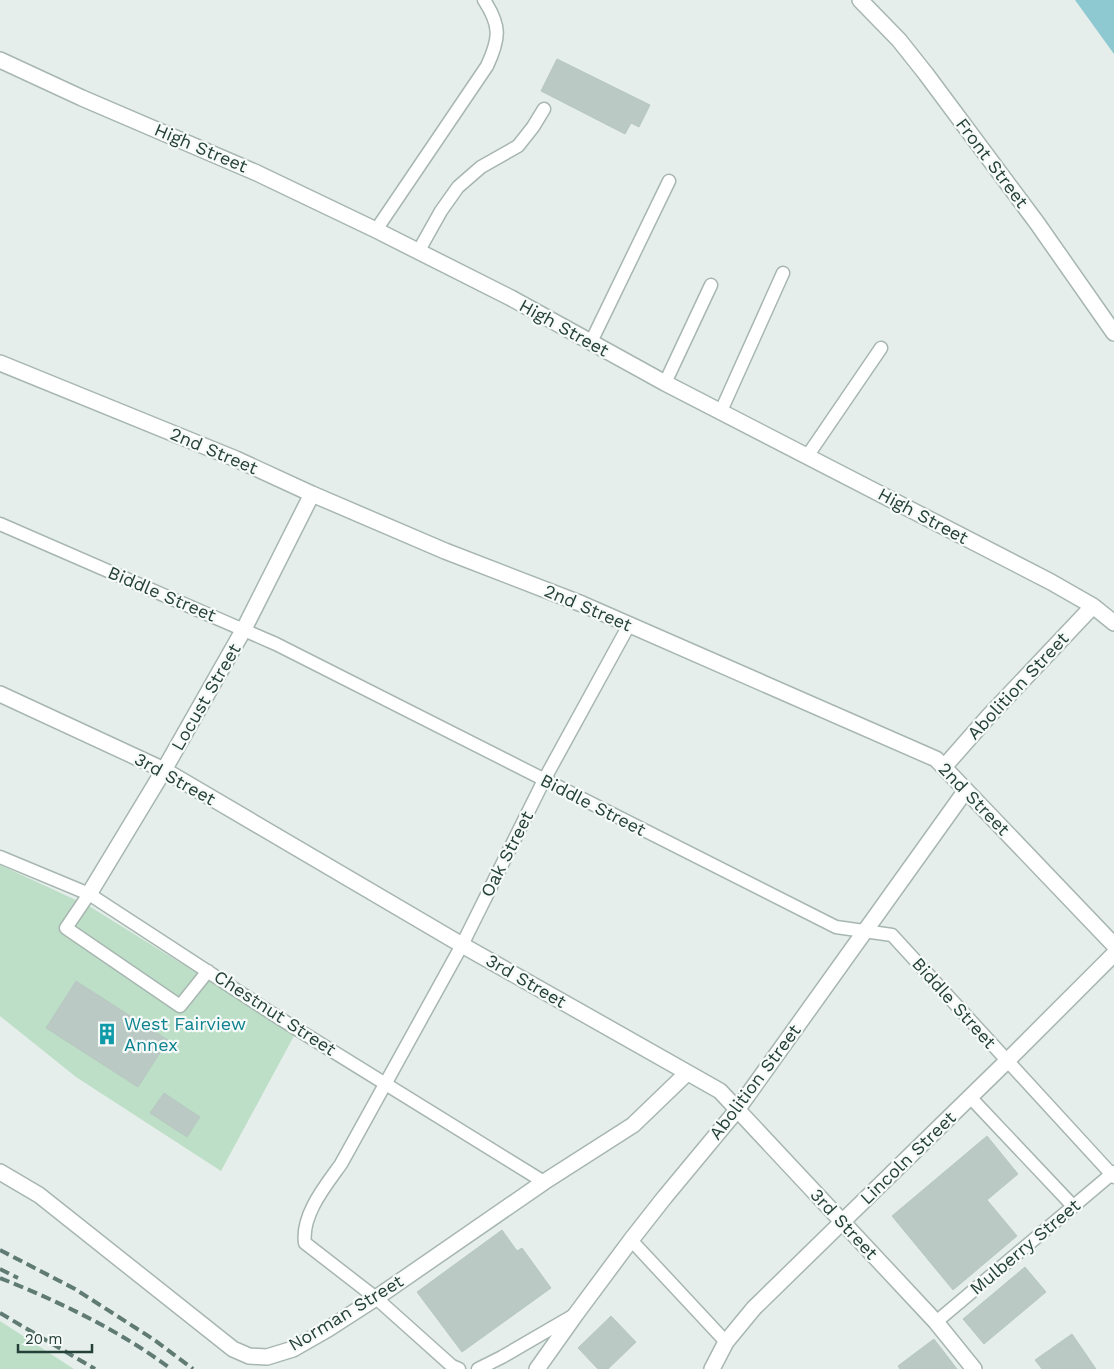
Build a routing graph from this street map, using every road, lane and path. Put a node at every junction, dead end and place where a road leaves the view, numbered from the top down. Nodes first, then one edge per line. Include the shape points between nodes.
1 (484, 0) edge
2 (860, 0) edge
3 (0, 60) edge
4 (544, 110) dead end
5 (669, 180) dead end
6 (376, 230) junction
7 (418, 252) junction
8 (783, 273) dead end
9 (711, 285) dead end
10 (1114, 333) edge
11 (591, 342) junction
12 (881, 348) dead end
13 (0, 363) edge
14 (665, 383) junction
15 (721, 411) junction
16 (808, 455) junction
17 (312, 494) junction
18 (0, 524) edge
19 (1093, 606) junction
20 (1114, 623) edge
21 (629, 625) junction
22 (244, 629) junction
23 (0, 694) edge
24 (944, 768) junction
25 (164, 770) junction
26 (544, 780) junction
27 (966, 790) junction
28 (0, 857) edge
29 (89, 894) junction
30 (864, 931) junction
31 (462, 945) junction
32 (1114, 945) edge
33 (1114, 954) edge
34 (208, 971) junction
35 (1007, 1061) junction
36 (688, 1072) junction
37 (386, 1083) junction
38 (970, 1097) junction
39 (737, 1110) junction
40 (0, 1172) edge
41 (1113, 1175) edge
42 (544, 1182) junction
43 (1073, 1206) junction
44 (842, 1221) junction
45 (631, 1240) junction
46 (376, 1298) junction
47 (576, 1314) junction
48 (936, 1322) junction
49 (726, 1342) junction
50 (460, 1369) edge
51 (478, 1369) edge
52 (537, 1369) edge
53 (712, 1369) edge
54 (974, 1369) edge

1 - 6 lane via 497,28 496,45 487,66
2 - 10 street, Front Street via 926,74
3 - 6 street, High Street via 257,172
4 - 7 lane via 518,146 481,167 458,187 440,211
5 - 11 lane
6 - 7 street, High Street
7 - 11 street, High Street
8 - 15 lane
9 - 14 lane
11 - 14 street, High Street
12 - 16 lane
13 - 17 street, 2nd Street via 236,459
14 - 15 street, High Street
15 - 16 street, High Street
16 - 19 street, High Street
17 - 21 street, 2nd Street
17 - 22 street, Locust Street
18 - 22 lane, Biddle Street
19 - 20 street, High Street
19 - 24 street, Abolition Street
21 - 24 street, 2nd Street via 936,759
21 - 26 lane, Oak Street
22 - 25 street, Locust Street
22 - 26 lane, Biddle Street
23 - 25 street, 3rd Street
24 - 27 street, 2nd Street
25 - 29 street, Locust Street
25 - 31 street, 3rd Street
26 - 30 lane, Biddle Street via 836,927
26 - 31 lane, Oak Street
27 - 30 street, Abolition Street
27 - 32 street, 2nd Street
28 - 29 lane, Chestnut Street
29 - 34 lane, Chestnut Street
29 - 34 lane via 66,928 180,1006
30 - 35 lane, Biddle Street via 892,935
30 - 39 street, Abolition Street
31 - 36 street, 3rd Street
31 - 37 lane, Oak Street
33 - 35 street, Lincoln Street
34 - 37 lane, Chestnut Street
35 - 38 street, Lincoln Street
35 - 41 lane, Biddle Street
36 - 39 street, 3rd Street via 720,1091
36 - 42 street, Norman Street via 633,1125
37 - 42 lane, Chestnut Street
37 - 46 lane, Oak Street via 318,1199 304,1233 305,1243
38 - 43 lane
38 - 44 street, Lincoln Street
39 - 44 street, 3rd Street
39 - 45 street, Abolition Street
40 - 46 street, Norman Street via 39,1195 233,1349 250,1356 267,1357 292,1349
41 - 43 lane, Mulberry Street
42 - 46 street, Norman Street
43 - 48 lane, Mulberry Street
44 - 48 street, 3rd Street
44 - 49 street, Lincoln Street via 754,1308
45 - 47 street, Abolition Street
45 - 49 lane
46 - 50 lane, Oak Street via 452,1366
47 - 51 lane
47 - 52 street, Abolition Street
48 - 54 street, 3rd Street
49 - 53 street, Lincoln Street

